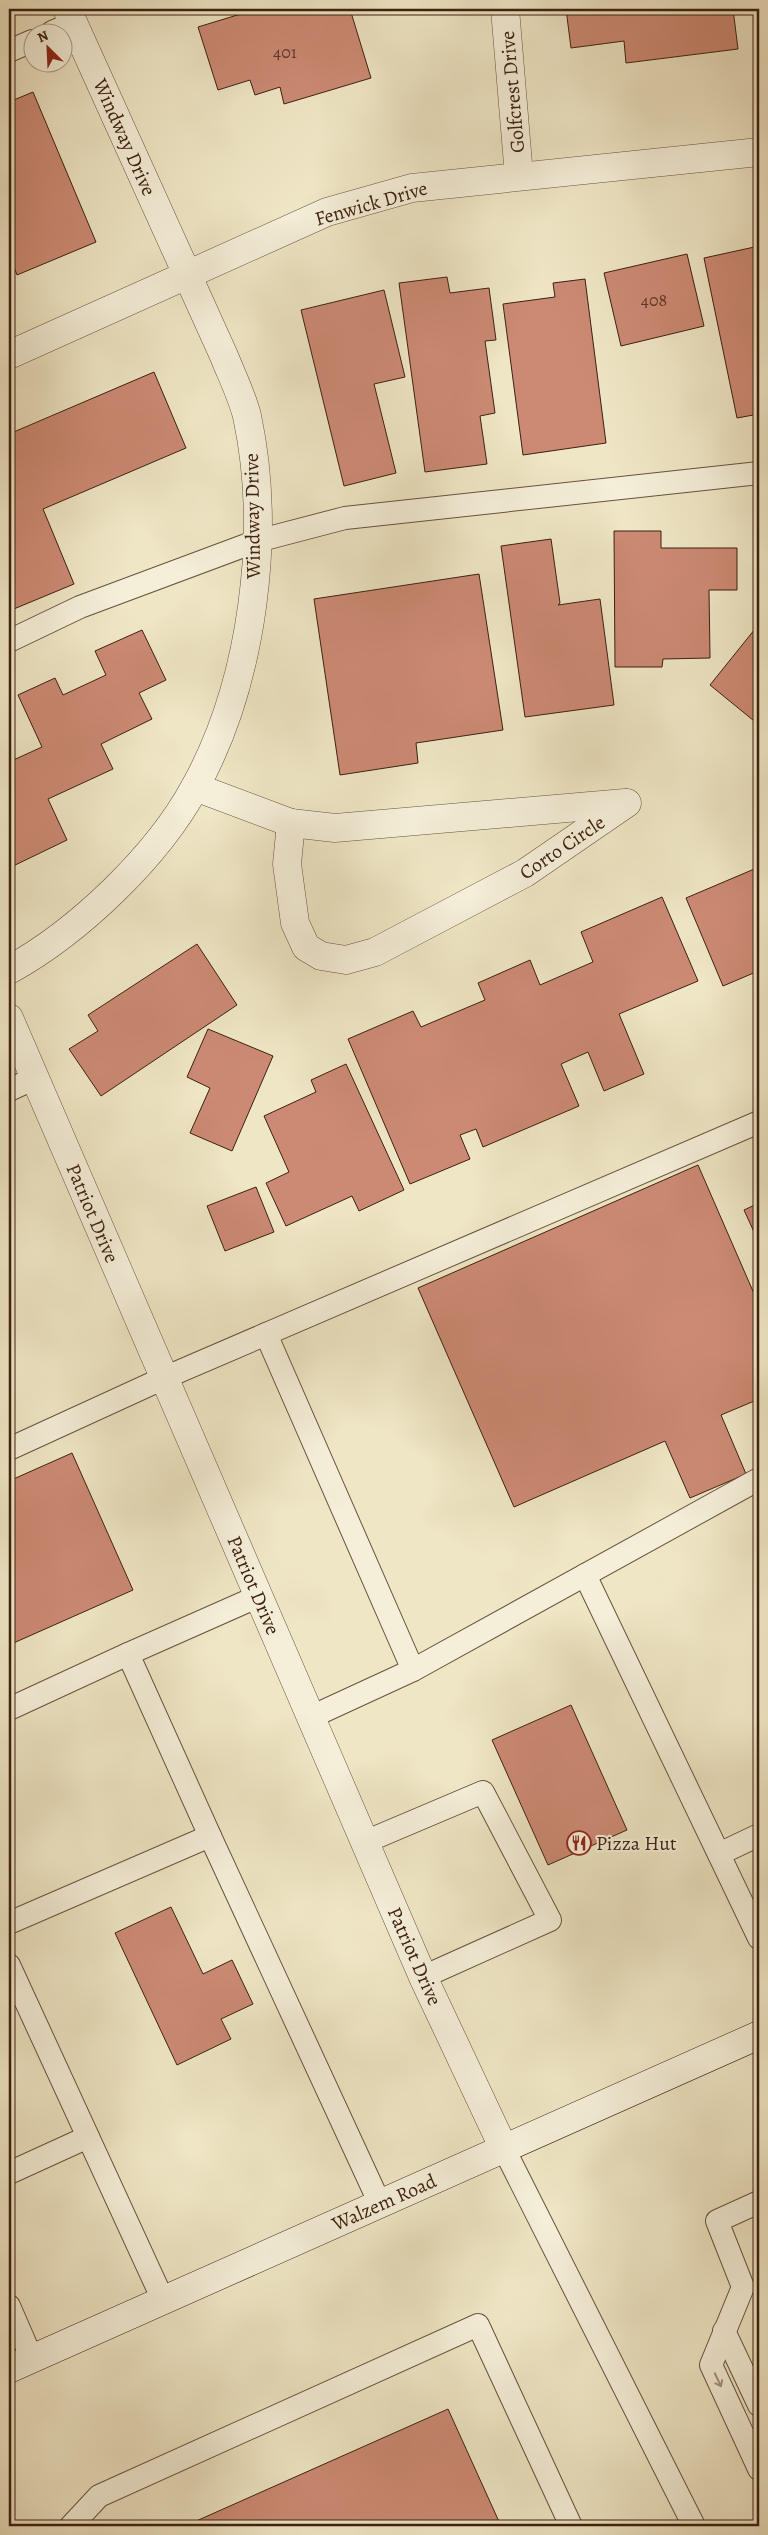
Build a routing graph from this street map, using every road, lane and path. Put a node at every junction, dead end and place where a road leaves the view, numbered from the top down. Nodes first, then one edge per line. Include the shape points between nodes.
1 (505, 9) edge
2 (64, 21) edge
3 (22, 46) edge
4 (9, 52) edge
5 (759, 152) edge
6 (519, 176) junction
7 (187, 275) junction
8 (9, 355) edge
9 (759, 473) edge
10 (257, 541) junction
11 (9, 641) edge
12 (195, 787) junction
13 (291, 823) junction
14 (9, 970) edge
15 (9, 1018) edge
16 (35, 1078) junction
17 (9, 1090) edge
18 (759, 1122) edge
19 (266, 1334) junction
20 (164, 1378) junction
21 (9, 1449) edge
22 (759, 1478) edge
23 (585, 1575) junction
24 (259, 1596) junction
25 (128, 1654) junction
26 (413, 1670) junction
27 (9, 1709) edge
28 (311, 1717) junction
29 (759, 1835) edge
30 (210, 1836) junction
31 (365, 1842) junction
32 (719, 1854) junction
33 (9, 1923) edge
34 (759, 1938) edge
35 (9, 1965) edge
36 (423, 1977) junction
37 (759, 2035) edge
38 (88, 2137) junction
39 (504, 2149) junction
40 (9, 2173) edge
41 (759, 2202) edge
42 (380, 2204) junction
43 (751, 2290) edge
44 (164, 2300) junction
45 (9, 2306) edge
46 (724, 2331) junction
47 (20, 2364) edge
48 (759, 2405) edge
49 (759, 2469) edge
50 (71, 2526) edge
51 (572, 2526) edge
52 (694, 2526) edge

1 - 6 street, Golfcrest Drive
2 - 7 street, Windway Drive
3 - 4 lane
5 - 6 street, Fenwick Drive
6 - 7 street, Fenwick Drive via 412,188 327,212
7 - 8 street, Fenwick Drive
7 - 10 street, Windway Drive via 224,356 246,415 254,465
9 - 10 lane via 345,518
10 - 11 lane via 80,607
10 - 12 street, Windway Drive via 251,618 239,672 220,734
12 - 13 street, Corto Circle
12 - 14 street, Windway Drive via 163,835 100,905
13 - 13 street, Corto Circle via 287,864 295,923 306,947 321,956 346,960 375,952 525,873 627,803 335,828
15 - 16 street, Patriot Drive
16 - 17 lane
16 - 20 street, Patriot Drive
18 - 19 lane
19 - 20 lane
19 - 26 lane
20 - 21 lane
20 - 24 street, Patriot Drive
22 - 23 lane
23 - 26 lane
23 - 32 lane
24 - 25 lane
24 - 28 street, Patriot Drive
25 - 27 lane
25 - 30 lane
26 - 28 lane
28 - 31 street, Patriot Drive
29 - 32 lane
30 - 33 lane
30 - 42 lane
31 - 36 street, Patriot Drive
31 - 36 lane via 483,1792 550,1920
32 - 34 lane
35 - 38 lane
36 - 39 street, Patriot Drive
37 - 39 street, Walzem Road
38 - 40 lane
38 - 44 lane
39 - 42 street, Walzem Road
39 - 52 lane
41 - 43 lane via 717,2221
42 - 44 street, Walzem Road
43 - 46 lane
44 - 47 street, Walzem Road
45 - 47 lane
46 - 48 lane
46 -> 49 lane via 711,2365
50 - 51 lane via 99,2496 478,2325

